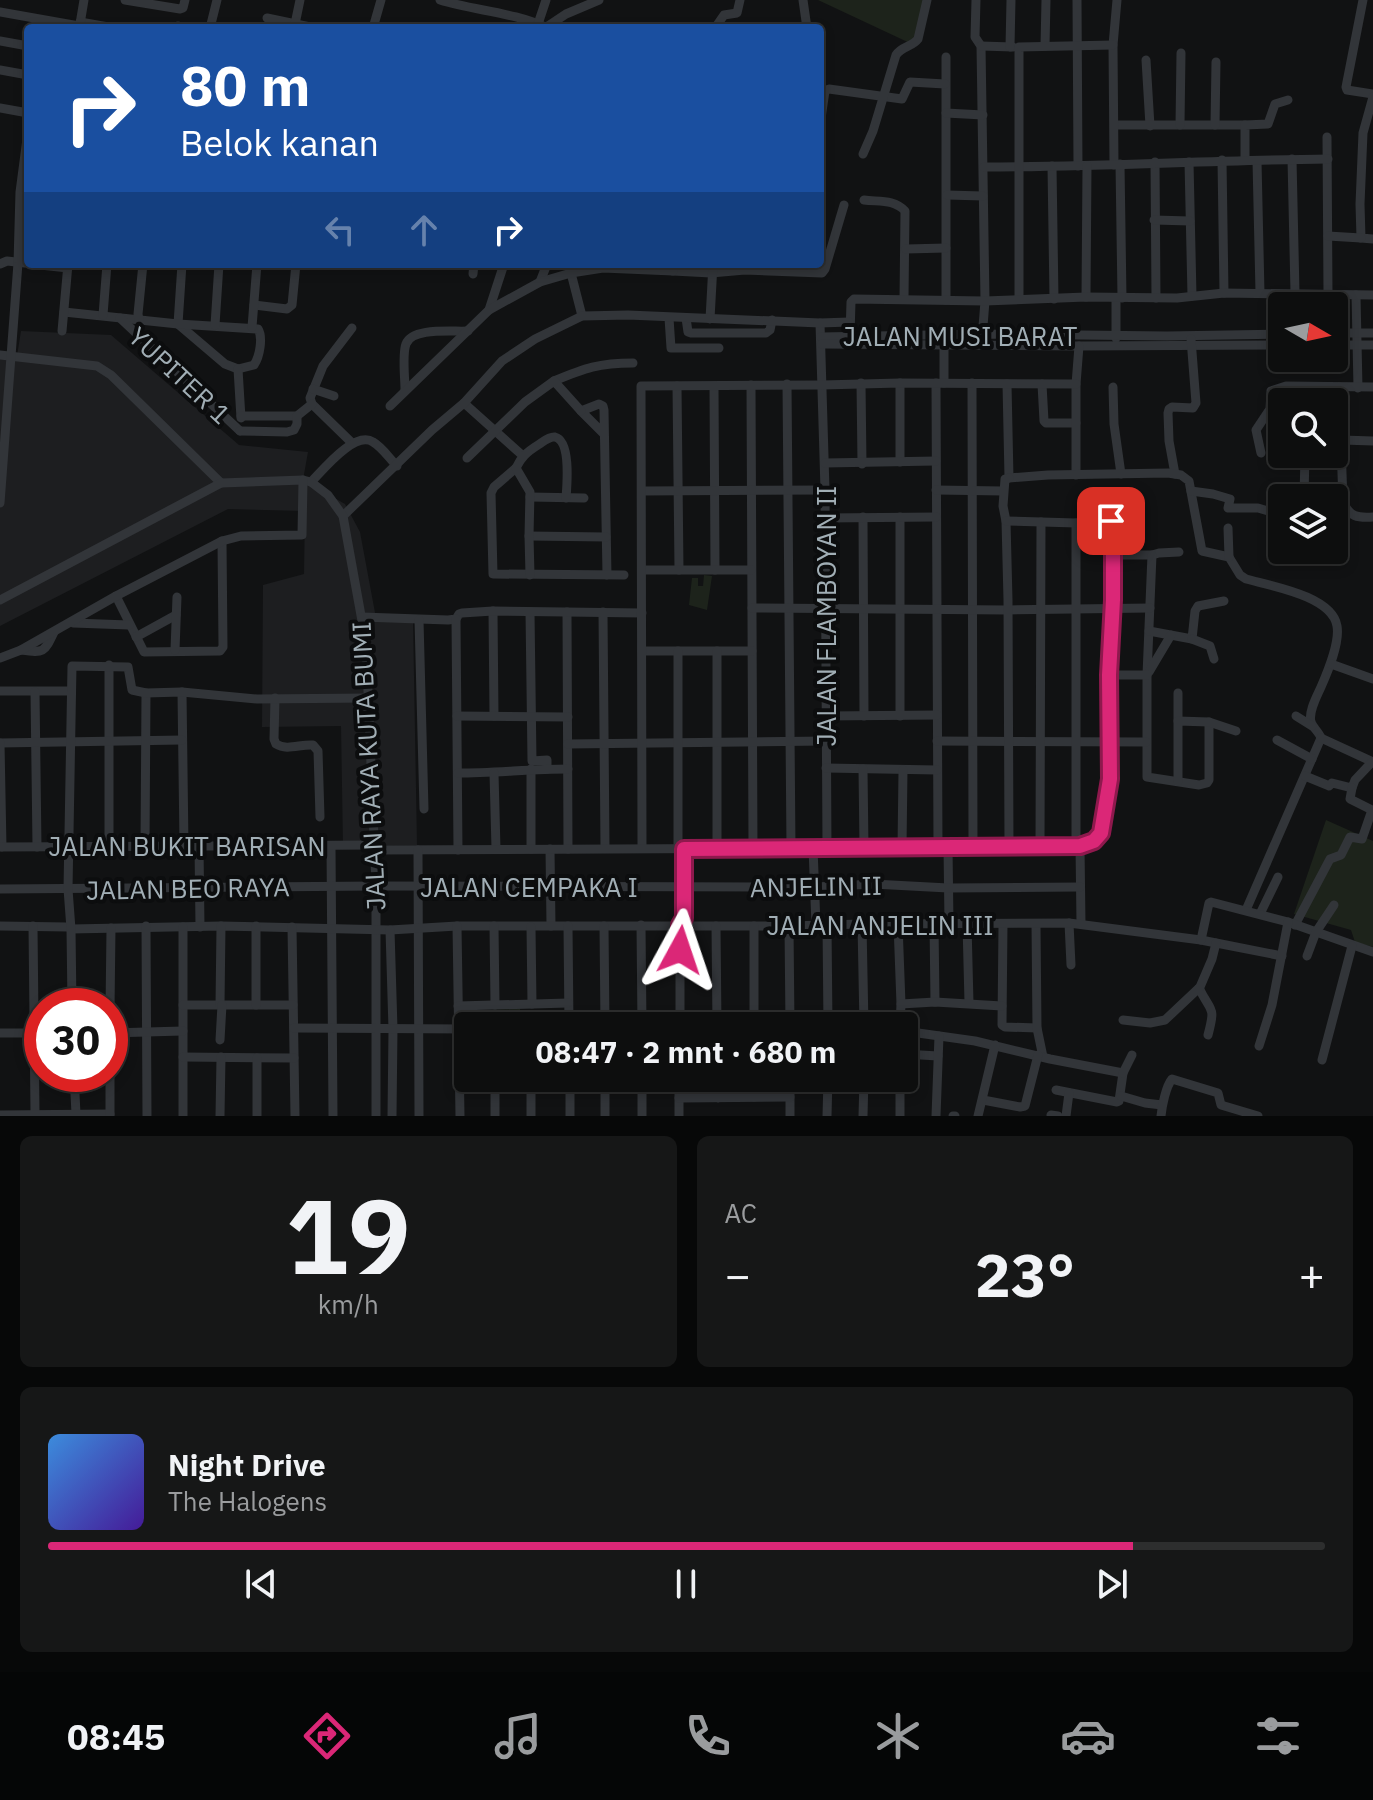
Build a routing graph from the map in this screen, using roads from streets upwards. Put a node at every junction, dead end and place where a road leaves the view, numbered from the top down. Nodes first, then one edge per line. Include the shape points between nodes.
1 (84, 0) edge
2 (125, 0) edge
3 (185, 0) edge
4 (217, 0) edge
5 (300, 0) edge
6 (381, 0) edge
7 (440, 0) edge
8 (546, 0) edge
9 (599, 0) edge
10 (740, 0) edge
11 (803, 0) edge
12 (927, 0) edge
13 (976, 0) edge
14 (1011, 0) edge
15 (1046, 0) edge
16 (1077, 0) edge
17 (1363, 0) edge
18 (1116, 1) edge
19 (0, 12) edge
20 (267, 18) dead end
21 (73, 24) edge
22 (79, 24) edge
23 (211, 24) edge
24 (295, 24) joint
25 (374, 24) edge
26 (532, 24) edge
27 (544, 24) edge
28 (549, 24) edge
29 (718, 24) edge
30 (806, 24) edge
31 (0, 41) edge
32 (24, 45) edge
33 (1113, 45) junction
34 (981, 46) junction
35 (1045, 46) junction
36 (1078, 46) junction
37 (1015, 47) junction
38 (1181, 53) dead end
39 (946, 57) dead end
40 (1146, 60) dead end
41 (1216, 62) dead end
42 (0, 70) edge
43 (24, 74) edge
44 (945, 84) junction
45 (1373, 95) edge
46 (884, 96) junction
47 (824, 98) edge
48 (1288, 100) dead end
49 (0, 108) edge
50 (24, 112) edge
51 (946, 113) junction
52 (983, 115) junction
53 (1115, 125) junction
54 (1180, 125) junction
55 (1215, 125) junction
56 (1245, 125) junction
57 (1150, 126) junction
58 (1327, 137) dead end
59 (863, 154) dead end
60 (1292, 159) junction
61 (1328, 159) junction
62 (1222, 160) junction
63 (1245, 160) junction
64 (1257, 161) junction
65 (24, 162) edge
66 (1155, 162) junction
67 (1189, 162) junction
68 (1117, 164) junction
69 (1052, 166) junction
70 (1082, 166) junction
71 (984, 167) junction
72 (1019, 167) junction
73 (947, 195) junction
74 (983, 196) junction
75 (864, 200) dead end
76 (844, 205) dead end
77 (1154, 220) junction
78 (1190, 221) junction
79 (1328, 236) junction
80 (1361, 238) junction
81 (1373, 239) edge
82 (24, 240) edge
83 (946, 248) junction
84 (906, 249) junction
85 (825, 252) edge
86 (2, 261) edge
87 (24, 264) edge
88 (25, 268) edge
89 (68, 268) edge
90 (107, 268) edge
91 (143, 268) edge
92 (182, 268) edge
93 (219, 268) edge
94 (257, 268) edge
95 (296, 268) edge
96 (503, 268) edge
97 (545, 268) edge
98 (592, 268) edge
99 (673, 268) edge
100 (712, 268) edge
101 (754, 268) edge
102 (571, 273) junction
103 (540, 282) junction
104 (1295, 292) edge
105 (1328, 292) edge
106 (1224, 293) junction
107 (1260, 293) junction
108 (1268, 293) edge
109 (1348, 295) edge
110 (1356, 295) junction
111 (1373, 295) edge
112 (1192, 296) junction
113 (1086, 297) junction
114 (1119, 298) junction
115 (1156, 298) junction
116 (904, 299) junction
117 (1019, 299) junction
118 (1054, 299) junction
119 (946, 300) junction
120 (985, 301) junction
121 (254, 305) junction
122 (489, 310) junction
123 (64, 312) junction
124 (103, 315) junction
125 (582, 316) junction
126 (139, 317) junction
127 (120, 318) junction
128 (669, 318) junction
129 (686, 318) junction
130 (710, 319) junction
131 (772, 320) junction
132 (849, 322) junction
133 (820, 323) junction
134 (178, 324) junction
135 (215, 325) junction
136 (252, 327) junction
137 (352, 328) dead end
138 (62, 331) dead end
139 (468, 331) junction
140 (1348, 333) edge
141 (1357, 333) junction
142 (1373, 333) edge
143 (982, 334) junction
144 (850, 335) junction
145 (1268, 335) edge
146 (822, 341) junction
147 (1116, 341) junction
148 (1191, 341) junction
149 (1268, 344) edge
150 (1348, 345) edge
151 (1357, 345) junction
152 (1373, 345) edge
153 (944, 346) junction
154 (982, 346) junction
155 (1079, 346) junction
156 (719, 348) dead end
157 (5, 355) edge
158 (633, 363) dead end
159 (238, 369) junction
160 (554, 381) junction
161 (861, 383) junction
162 (900, 383) junction
163 (940, 383) junction
164 (972, 383) junction
165 (787, 384) junction
166 (1007, 384) junction
167 (1042, 384) junction
168 (1076, 384) junction
169 (751, 385) junction
170 (822, 385) junction
171 (677, 386) junction
172 (714, 386) junction
173 (1113, 387) dead end
174 (1303, 387) joint
175 (1339, 387) joint
176 (1373, 387) edge
177 (1358, 388) junction
178 (313, 389) junction
179 (405, 390) junction
180 (334, 396) dead end
181 (464, 403) junction
182 (312, 404) junction
183 (390, 406) dead end
184 (581, 411) junction
185 (241, 416) junction
186 (297, 416) junction
187 (1076, 423) junction
188 (240, 431) junction
189 (495, 432) junction
190 (604, 434) junction
191 (1348, 440) edge
192 (1373, 441) edge
193 (352, 443) junction
194 (1261, 453) dead end
195 (522, 455) junction
196 (467, 458) dead end
197 (936, 461) junction
198 (900, 462) junction
199 (825, 463) junction
200 (862, 464) junction
201 (397, 466) junction
202 (516, 468) junction
203 (1121, 474) junction
204 (1175, 474) junction
205 (1076, 475) junction
206 (1009, 478) junction
207 (307, 481) junction
208 (221, 483) junction
209 (715, 490) junction
210 (751, 490) junction
211 (825, 490) junction
212 (936, 490) junction
213 (973, 490) junction
214 (643, 491) junction
215 (679, 491) junction
216 (788, 491) junction
217 (1003, 491) junction
218 (1191, 491) junction
219 (530, 497) junction
220 (566, 498) junction
221 (584, 498) dead end
222 (0, 503) edge
223 (1268, 511) edge
224 (1348, 512) edge
225 (343, 516) junction
226 (863, 517) junction
227 (900, 517) junction
228 (936, 517) junction
229 (1373, 517) edge
230 (825, 518) junction
231 (1006, 521) junction
232 (1041, 522) junction
233 (1076, 523) junction
234 (1228, 528) dead end
235 (529, 536) junction
236 (606, 537) junction
237 (222, 541) junction
238 (1179, 552) dead end
239 (1114, 555) junction
240 (1152, 555) junction
241 (1229, 557) junction
242 (642, 570) junction
243 (679, 570) junction
244 (715, 570) junction
245 (751, 570) junction
246 (530, 575) junction
247 (607, 575) junction
248 (624, 575) dead end
249 (116, 596) junction
250 (177, 597) dead end
251 (0, 600) edge
252 (1224, 601) dead end
253 (752, 608) junction
254 (788, 608) junction
255 (825, 608) junction
256 (864, 608) junction
257 (900, 608) junction
258 (1150, 608) junction
259 (936, 609) junction
260 (972, 609) junction
261 (1075, 609) junction
262 (1112, 609) junction
263 (1007, 610) junction
264 (1040, 610) junction
265 (493, 611) junction
266 (530, 612) junction
267 (567, 612) junction
268 (603, 612) junction
269 (642, 613) junction
270 (176, 615) junction
271 (362, 617) junction
272 (456, 619) junction
273 (419, 620) junction
274 (71, 623) junction
275 (129, 625) junction
276 (1149, 631) junction
277 (1171, 635) junction
278 (136, 637) junction
279 (1192, 639) junction
280 (175, 650) junction
281 (642, 651) junction
282 (678, 651) junction
283 (717, 651) junction
284 (752, 651) junction
285 (144, 652) junction
286 (0, 658) edge
287 (1214, 659) dead end
288 (1331, 664) junction
289 (109, 665) junction
290 (128, 667) junction
291 (1109, 675) junction
292 (1147, 675) junction
293 (1373, 677) edge
294 (71, 690) junction
295 (0, 691) edge
296 (35, 692) junction
297 (182, 692) junction
298 (146, 693) junction
299 (1178, 693) dead end
300 (275, 698) junction
301 (369, 698) junction
302 (937, 715) junction
303 (457, 716) junction
304 (494, 716) junction
305 (530, 716) junction
306 (826, 716) junction
307 (864, 716) junction
308 (900, 716) junction
309 (1296, 716) dead end
310 (568, 717) junction
311 (1178, 721) junction
312 (1209, 722) junction
313 (1312, 726) junction
314 (1236, 731) dead end
315 (1321, 738) junction
316 (182, 740) junction
317 (973, 740) junction
318 (1277, 740) dead end
319 (145, 741) junction
320 (826, 741) junction
321 (937, 741) junction
322 (1008, 741) junction
323 (36, 742) junction
324 (108, 742) junction
325 (678, 742) junction
326 (717, 742) junction
327 (752, 742) junction
328 (790, 742) junction
329 (1040, 742) junction
330 (1074, 742) junction
331 (1110, 742) junction
332 (1146, 742) junction
333 (0, 743) edge
334 (70, 743) junction
335 (604, 743) junction
336 (642, 743) junction
337 (568, 744) junction
338 (1312, 759) junction
339 (1373, 762) edge
340 (826, 768) junction
341 (531, 769) junction
342 (547, 769) junction
343 (568, 769) junction
344 (863, 769) junction
345 (903, 770) junction
346 (937, 770) junction
347 (458, 773) junction
348 (494, 773) junction
349 (1305, 776) junction
350 (1178, 781) junction
351 (1352, 788) junction
352 (424, 809) dead end
353 (320, 817) dead end
354 (184, 846) junction
355 (199, 846) junction
356 (331, 846) junction
357 (1078, 846) junction
358 (1, 847) edge
359 (37, 847) junction
360 (109, 847) junction
361 (145, 847) junction
362 (943, 847) junction
363 (973, 847) junction
364 (1009, 847) junction
365 (1040, 847) junction
366 (70, 848) junction
367 (374, 848) junction
368 (605, 848) junction
369 (642, 848) junction
370 (681, 848) junction
371 (717, 848) junction
372 (753, 848) junction
373 (791, 848) junction
374 (813, 848) junction
375 (827, 848) junction
376 (864, 848) junction
377 (902, 848) junction
378 (496, 849) junction
379 (531, 849) junction
380 (550, 849) junction
381 (568, 849) junction
382 (418, 850) junction
383 (458, 850) junction
384 (1278, 877) dead end
385 (332, 886) junction
386 (376, 886) junction
387 (418, 886) junction
388 (199, 887) junction
389 (550, 887) junction
390 (683, 887) junction
391 (816, 887) junction
392 (1080, 887) junction
393 (948, 888) junction
394 (0, 889) edge
395 (68, 889) junction
396 (1334, 905) dead end
397 (1246, 910) junction
398 (1260, 914) junction
399 (1069, 923) junction
400 (862, 924) junction
401 (898, 924) junction
402 (934, 924) junction
403 (949, 924) junction
404 (967, 924) junction
405 (1003, 924) junction
406 (1036, 924) junction
407 (1081, 924) junction
408 (1292, 924) junction
409 (641, 925) junction
410 (680, 925) junction
411 (822, 925) junction
412 (0, 926) edge
413 (33, 926) junction
414 (146, 926) junction
415 (221, 926) junction
416 (256, 926) junction
417 (457, 926) junction
418 (494, 926) junction
419 (551, 926) junction
420 (568, 926) junction
421 (604, 926) junction
422 (716, 926) junction
423 (754, 926) junction
424 (789, 926) junction
425 (183, 927) junction
426 (200, 927) junction
427 (292, 927) junction
428 (531, 927) junction
429 (111, 928) junction
430 (417, 928) junction
431 (71, 929) junction
432 (331, 929) junction
433 (375, 930) junction
434 (390, 930) junction
435 (1316, 932) junction
436 (1201, 940) junction
437 (1216, 943) junction
438 (1352, 946) junction
439 (1373, 952) edge
440 (1282, 956) junction
441 (1307, 956) dead end
442 (1071, 965) dead end
443 (36, 988) edge
444 (72, 988) edge
445 (110, 988) edge
446 (1199, 988) junction
447 (935, 1002) junction
448 (568, 1003) junction
449 (969, 1003) junction
450 (532, 1004) junction
451 (901, 1004) junction
452 (183, 1005) junction
453 (221, 1005) junction
454 (256, 1005) junction
455 (293, 1005) junction
456 (495, 1005) junction
457 (458, 1006) junction
458 (1002, 1006) junction
459 (459, 1012) edge
460 (568, 1012) edge
461 (605, 1012) edge
462 (642, 1012) edge
463 (680, 1012) edge
464 (717, 1012) edge
465 (754, 1012) edge
466 (790, 1012) edge
467 (827, 1012) edge
468 (864, 1012) edge
469 (901, 1012) edge
470 (1123, 1020) dead end
471 (294, 1028) junction
472 (454, 1028) edge
473 (1037, 1028) junction
474 (332, 1029) junction
475 (393, 1029) junction
476 (418, 1029) junction
477 (376, 1030) junction
478 (183, 1031) junction
479 (147, 1032) junction
480 (0, 1033) edge
481 (24, 1033) edge
482 (128, 1033) edge
483 (918, 1033) edge
484 (1208, 1035) dead end
485 (939, 1036) junction
486 (220, 1040) dead end
487 (995, 1045) junction
488 (1259, 1046) dead end
489 (918, 1055) edge
490 (1132, 1055) dead end
491 (938, 1056) junction
492 (1040, 1056) junction
493 (183, 1057) junction
494 (221, 1057) junction
495 (257, 1058) junction
496 (294, 1058) junction
497 (1322, 1060) dead end
498 (1123, 1073) junction
499 (1056, 1090) dead end
500 (36, 1092) edge
501 (75, 1092) edge
502 (110, 1092) edge
503 (462, 1092) edge
504 (495, 1092) edge
505 (531, 1092) edge
506 (570, 1092) edge
507 (605, 1092) edge
508 (642, 1092) edge
509 (679, 1092) edge
510 (718, 1092) edge
511 (754, 1092) edge
512 (790, 1092) edge
513 (828, 1092) edge
514 (864, 1092) edge
515 (900, 1092) edge
516 (1069, 1093) junction
517 (1121, 1096) junction
518 (754, 1097) junction
519 (790, 1097) junction
520 (679, 1098) junction
521 (718, 1098) junction
522 (983, 1100) junction
523 (1162, 1105) junction
524 (35, 1113) junction
525 (76, 1114) junction
526 (0, 1115) edge
527 (110, 1115) edge
528 (147, 1116) edge
529 (183, 1116) edge
530 (220, 1116) edge
531 (257, 1116) edge
532 (295, 1116) edge
533 (333, 1116) edge
534 (376, 1116) edge
535 (392, 1116) edge
536 (419, 1116) edge
537 (460, 1116) edge
538 (495, 1116) edge
539 (531, 1116) edge
540 (570, 1116) edge
541 (605, 1116) edge
542 (642, 1116) edge
543 (679, 1116) edge
544 (790, 1116) edge
545 (827, 1116) edge
546 (863, 1116) edge
547 (900, 1116) edge
548 (936, 1116) edge
549 (978, 1116) edge
550 (1066, 1116) edge
551 (1161, 1116) edge
552 (1258, 1116) edge

1 - 22 street
2 - 3 street via 180,9
4 - 23 street
5 - 24 street
6 - 25 street
7 - 26 street
8 - 27 street
9 - 28 street
10 - 29 street via 737,13 724,15
11 - 30 street
12 - 46 street via 918,39 896,55
13 - 34 street via 975,37
14 - 37 street
15 - 35 street
16 - 36 street
17 - 45 street via 1346,87
18 - 33 street
19 - 21 street
20 - 24 street
31 - 32 street
33 - 36 street
33 - 53 street
34 - 37 street
34 - 52 street
35 - 36 street
35 - 37 street
36 - 70 street
37 - 72 street
38 - 54 street
39 - 44 street
40 - 57 street
41 - 55 street
42 - 43 street
44 - 46 street via 910,82 902,99
44 - 51 street
45 - 80 street via 1363,133
46 - 47 street via 829,89
46 - 59 street
48 - 56 street via 1275,104 1268,124
49 - 50 street
51 - 52 street
51 - 73 street
52 - 71 street
53 - 57 street
53 - 68 street
54 - 55 street
54 - 57 street
55 - 56 street
56 - 63 street
58 - 61 street
60 - 61 street
60 - 64 street
60 - 104 street
61 - 79 street
62 - 63 street
62 - 67 street
62 - 106 street
63 - 64 street
64 - 107 street
65 - 82 street
66 - 67 street
66 - 68 street
66 - 77 street
67 - 78 street
68 - 70 street
68 - 114 street
69 - 70 street
69 - 72 street
69 - 118 street
70 - 113 street
71 - 72 street
71 - 74 street
72 - 117 street
73 - 74 street
73 - 83 street
74 - 120 street
75 - 84 street via 903,209
76 - 85 street
77 - 78 street
77 - 115 street
78 - 112 street
79 - 80 street
79 - 105 street
80 - 81 street
83 - 84 street
83 - 119 street
84 - 116 street
85 - 101 street via 822,273
86 - 87 street
88 - 157 street
89 - 123 street
90 - 124 street
91 - 126 street
92 - 134 street
93 - 135 street
94 - 121 street
95 - 121 street via 290,308
96 - 122 street
97 - 103 street
98 - 102 street
99 - 100 street
100 - 130 street
102 - 103 street
102 - 125 street
103 - 122 street
106 - 107 street
106 - 112 street
107 - 108 street
109 - 110 street
110 - 111 street
110 - 141 street
112 - 115 street
113 - 114 street
113 - 118 street
114 - 115 street
114 - 147 street
116 - 119 street
116 - 132 street via 854,299
117 - 118 street
117 - 120 street
119 - 120 street
120 - 143 street
121 - 136 street
122 - 139 street
123 - 124 street
123 - 138 street
124 - 127 street
125 - 128 street, JALAN MUSI BARAT
125 - 181 street, JALAN MUSI BARAT via 502,361
126 - 127 street
126 - 134 street
127 - 188 street, YUPITER 1
128 - 129 street, JALAN MUSI BARAT
128 - 156 street via 671,348
129 - 130 street, JALAN MUSI BARAT
129 - 131 street via 691,333 766,333
130 - 131 street, JALAN MUSI BARAT
131 - 133 street, JALAN MUSI BARAT
132 - 133 street
132 - 144 street
133 - 146 street, JALAN MUSI BARAT
134 - 135 street
134 - 159 street
135 - 136 street
136 - 159 street via 261,335 257,361
137 - 178 street
139 - 179 street
139 - 179 street via 411,336 405,345
140 - 141 street
141 - 142 street
141 - 151 street
143 - 144 street, JALAN MUSI BARAT
143 - 147 street, JALAN MUSI BARAT
143 - 154 street
144 - 146 street, JALAN MUSI BARAT
145 - 148 street, JALAN MUSI BARAT
146 - 153 street, JALAN MUSI BARAT
146 - 170 street, JALAN FLAMBOYAN II
147 - 148 street, JALAN MUSI BARAT
147 - 155 street, JALAN MUSI BARAT
148 - 149 street, JALAN MUSI BARAT
148 - 204 street via 1196,403 1193,408 1172,407 1168,413
150 - 151 street
151 - 152 street
151 - 177 street
153 - 154 street, JALAN MUSI BARAT
153 - 163 street
154 - 155 street, JALAN MUSI BARAT
155 - 168 street
157 - 208 street via 97,366
157 - 222 street
158 - 160 street via 607,363
159 - 185 street
160 - 184 street
160 - 189 street
161 - 162 street
161 - 170 street
161 - 200 street
162 - 163 street
162 - 198 street
163 - 164 street
163 - 197 street
164 - 166 street
164 - 213 street
165 - 169 street
165 - 170 street
165 - 216 street
166 - 167 street
166 - 206 street
167 - 168 street
167 - 187 street via 1044,421
168 - 187 street
169 - 172 street
169 - 210 street
170 - 199 street, JALAN FLAMBOYAN II
171 - 172 street
171 - 214 street via 641,386
171 - 215 street
172 - 209 street
173 - 203 street
174 - 175 street
174 - 194 street via 1271,391 1270,409 1256,430
175 - 177 street
176 - 177 street
178 - 180 street
178 - 182 street
179 - 183 street
181 - 189 street
181 - 201 street, JALAN MUSI BARAT
182 - 186 street
182 - 193 street
184 - 190 street
184 - 190 street via 603,406
185 - 186 street
185 - 188 street
186 - 188 street via 294,430 287,432
187 - 205 street
189 - 195 street
189 - 196 street
190 - 236 street
191 - 192 street
193 - 201 street via 372,441
193 - 207 street
195 - 202 street
195 - 220 street via 549,437 563,442
197 - 198 street
197 - 212 street
198 - 200 street
199 - 200 street
199 - 211 street, JALAN FLAMBOYAN II
201 - 225 street, JALAN MUSI BARAT
202 - 219 street
202 - 246 street via 491,493 492,570 496,575
203 - 204 street
203 - 205 street
204 - 218 street via 1189,481
205 - 206 street
206 - 217 street
207 - 208 street
207 - 225 street via 328,495
207 - 237 street via 302,535
208 - 251 street
209 - 210 street
209 - 215 street
209 - 244 street
210 - 216 street
210 - 245 street
211 - 216 street
211 - 230 street, JALAN FLAMBOYAN II
212 - 213 street
212 - 228 street
213 - 217 street
213 - 260 street
214 - 215 street
214 - 242 street
215 - 243 street
216 - 254 street
217 - 231 street
218 - 223 street via 1230,499 1228,508
218 - 241 street via 1202,551
219 - 220 street
219 - 235 street
220 - 221 street
224 - 229 street via 1357,518
225 - 271 street, JALAN RAYA KUTA BUMI
226 - 227 street
226 - 230 street
226 - 256 street
227 - 228 street
227 - 257 street
228 - 259 street
230 - 255 street, JALAN FLAMBOYAN II
231 - 232 street
231 - 263 street
232 - 233 street
232 - 264 street
233 - 239 street via 1111,521
233 - 261 street
234 - 241 street
235 - 236 street
235 - 246 street
236 - 247 street
237 - 249 street
237 - 280 street via 222,650
238 - 240 street
239 - 240 street
239 - 262 street
240 - 258 street
241 - 288 street via 1243,577 1321,605 1337,627
242 - 243 street
242 - 269 street
243 - 244 street
244 - 245 street
245 - 253 street
246 - 247 street
247 - 248 street
249 - 274 street
249 - 275 street
250 - 270 street
252 - 279 street via 1198,606
253 - 254 street
253 - 284 street
254 - 255 street
254 - 328 street
255 - 256 street
255 - 306 street, JALAN FLAMBOYAN II
256 - 257 street
256 - 307 street
257 - 259 street
257 - 308 street
258 - 262 street
258 - 276 street
259 - 260 street
259 - 302 street
260 - 263 street
260 - 317 street
261 - 262 street
261 - 264 street
261 - 330 street
262 - 291 street
263 - 264 street
263 - 322 street
264 - 329 street
265 - 266 street
265 - 272 street via 462,613
265 - 304 street
266 - 267 street
266 - 305 street
267 - 268 street
267 - 310 street
268 - 269 street
268 - 335 street
269 - 281 street
270 - 278 street
270 - 280 street
271 - 273 street
271 - 301 street, JALAN RAYA KUTA BUMI
272 - 273 street
272 - 303 street
273 - 352 street
274 - 275 street
274 - 286 street via 55,631 43,651 21,650
275 - 278 street
276 - 277 street
276 - 292 street
277 - 279 street
277 - 292 street
278 - 285 street
279 - 287 street via 1210,646
280 - 285 street
281 - 282 street
281 - 336 street
282 - 283 street
282 - 325 street
283 - 284 street
283 - 326 street
284 - 327 street
285 - 290 street
288 - 293 street
288 - 313 street via 1313,706
289 - 290 street
289 - 294 street via 72,666
289 - 324 street
290 - 298 street via 132,690
291 - 292 street
291 - 331 street
292 - 332 street
294 - 296 street
294 - 334 street
295 - 296 street
296 - 323 street
297 - 298 street
297 - 300 street
297 - 316 street
298 - 319 street
299 - 311 street
300 - 301 street
300 - 353 street via 276,744 313,745 318,751
301 - 367 street, JALAN RAYA KUTA BUMI
302 - 308 street
302 - 321 street
303 - 304 street
303 - 347 street
304 - 305 street
305 - 310 street
305 - 342 street via 532,761 547,760
306 - 307 street
306 - 320 street, JALAN FLAMBOYAN II
307 - 308 street
309 - 313 street
310 - 337 street
311 - 312 street
311 - 350 street
312 - 314 street
312 - 350 street via 1207,783
313 - 315 street
315 - 338 street
315 - 339 street
316 - 319 street
316 - 354 street
317 - 321 street
317 - 322 street
317 - 363 street
318 - 338 street
319 - 324 street
319 - 361 street
320 - 328 street
320 - 340 street, JALAN FLAMBOYAN II
321 - 346 street
322 - 329 street
322 - 364 street
323 - 333 street
323 - 334 street
323 - 359 street
324 - 334 street
324 - 360 street
325 - 326 street
325 - 336 street
325 - 370 street
326 - 327 street
326 - 371 street
327 - 328 street
327 - 372 street
328 - 373 street
329 - 330 street
329 - 365 street
330 - 331 street
330 - 357 street
331 - 332 street
331 - 357 street via 1101,833
332 - 350 street via 1147,777
333 - 358 street
334 - 366 street
335 - 336 street
335 - 337 street
335 - 368 street
336 - 369 street
337 - 343 street
338 - 349 street
339 - 351 street
340 - 344 street
340 - 375 street, JALAN FLAMBOYAN II
341 - 342 street
341 - 348 street
341 - 379 street
342 - 343 street
343 - 381 street
344 - 345 street
344 - 376 street
345 - 346 street
345 - 377 street
346 - 362 street
347 - 348 street
347 - 383 street
348 - 378 street
349 - 351 street
349 - 397 street
351 - 408 street via 1350,799 1372,810 1362,839 1350,837 1341,855 1330,859
354 - 355 street, JALAN BUKIT BARISAN
354 - 361 street, JALAN BUKIT BARISAN
355 - 356 street, JALAN BUKIT BARISAN
355 - 388 street
356 - 367 street, JALAN BUKIT BARISAN
356 - 385 street
357 - 365 street, JALAN BUKIT BARISAN
357 - 392 street
358 - 359 street, JALAN BUKIT BARISAN
359 - 366 street, JALAN BUKIT BARISAN
360 - 361 street, JALAN BUKIT BARISAN
360 - 366 street, JALAN BUKIT BARISAN
362 - 363 street, JALAN BUKIT BARISAN
362 - 377 street, JALAN BUKIT BARISAN
362 - 393 street
363 - 364 street, JALAN BUKIT BARISAN
364 - 365 street, JALAN BUKIT BARISAN
366 - 395 street
367 - 382 street, JALAN BUKIT BARISAN
367 - 386 street, JALAN RAYA KUTA BUMI
368 - 369 street, JALAN BUKIT BARISAN
368 - 381 street, JALAN BUKIT BARISAN
369 - 370 street, JALAN BUKIT BARISAN
370 - 371 street, JALAN BUKIT BARISAN
370 - 390 street
371 - 372 street, JALAN BUKIT BARISAN
372 - 373 street, JALAN BUKIT BARISAN
373 - 374 street, JALAN BUKIT BARISAN
374 - 375 street, JALAN BUKIT BARISAN
374 - 391 street
375 - 376 street, JALAN BUKIT BARISAN
376 - 377 street, JALAN BUKIT BARISAN
378 - 379 street, JALAN BUKIT BARISAN
378 - 383 street, JALAN BUKIT BARISAN
379 - 380 street, JALAN BUKIT BARISAN
380 - 381 street, JALAN BUKIT BARISAN
380 - 389 street
382 - 383 street, JALAN BUKIT BARISAN
382 - 387 street
384 - 398 street
385 - 386 street, JALAN BEO RAYA
385 - 388 street, JALAN BEO RAYA
385 - 432 street
386 - 387 street, JALAN CEMPAKA I
386 - 433 street, JALAN RAYA KUTA BUMI
387 - 389 street, JALAN CEMPAKA I
387 - 430 street
388 - 395 street, JALAN BEO RAYA
388 - 426 street
389 - 390 street, JALAN CEMPAKA I
389 - 419 street
390 - 391 street, ANJELIN II
390 - 410 street
391 - 393 street, ANJELIN II
391 - 411 street
392 - 393 street, ANJELIN II
392 - 407 street
393 - 403 street
394 - 395 street, JALAN BEO RAYA
395 - 431 street
396 - 435 street
397 - 398 street
397 - 436 street via 1209,903
398 - 408 street
399 - 406 street, JALAN ANJELIN III
399 - 407 street, JALAN ANJELIN III
399 - 442 street
400 - 401 street, JALAN ANJELIN III
400 - 411 street, JALAN ANJELIN III
400 - 468 street
401 - 402 street, JALAN ANJELIN III
401 - 451 street
402 - 403 street, JALAN ANJELIN III
402 - 447 street
403 - 404 street, JALAN ANJELIN III
404 - 405 street, JALAN ANJELIN III
404 - 449 street
405 - 406 street, JALAN ANJELIN III
405 - 458 street
406 - 473 street
407 - 436 street, JALAN ANJELIN III
408 - 435 street
408 - 440 street
409 - 410 street, JALAN ANJELIN III
409 - 421 street, JALAN ANJELIN III
409 - 462 street
410 - 422 street, JALAN ANJELIN III
410 - 463 street
411 - 424 street, JALAN ANJELIN III
411 - 467 street
412 - 413 street, JALAN ANJELIN III
413 - 431 street, JALAN ANJELIN III
413 - 443 street
414 - 425 street, JALAN ANJELIN III
414 - 429 street, JALAN ANJELIN III
414 - 479 street
415 - 416 street, JALAN ANJELIN III
415 - 426 street, JALAN ANJELIN III
415 - 453 street
416 - 427 street, JALAN ANJELIN III
416 - 454 street
417 - 418 street, JALAN ANJELIN III
417 - 430 street, JALAN ANJELIN III
417 - 457 street
418 - 428 street, JALAN ANJELIN III
418 - 456 street
419 - 420 street, JALAN ANJELIN III
419 - 428 street, JALAN ANJELIN III
420 - 421 street, JALAN ANJELIN III
420 - 448 street
421 - 461 street
422 - 423 street, JALAN ANJELIN III
422 - 464 street
423 - 424 street, JALAN ANJELIN III
423 - 465 street
424 - 466 street
425 - 426 street, JALAN ANJELIN III
425 - 452 street
427 - 432 street, JALAN ANJELIN III
427 - 455 street
428 - 450 street
429 - 431 street, JALAN ANJELIN III
429 - 445 street
430 - 434 street, JALAN ANJELIN III
430 - 476 street
431 - 444 street
432 - 433 street, JALAN ANJELIN III
432 - 474 street
433 - 434 street, JALAN ANJELIN III
433 - 477 street, JALAN RAYA KUTA BUMI
434 - 475 street
435 - 438 street
435 - 441 street
436 - 437 street, JALAN ANJELIN III
437 - 440 street, JALAN ANJELIN III
437 - 446 street
438 - 439 street
438 - 497 street
440 - 488 street
446 - 470 street via 1165,1020
446 - 484 street via 1212,1007
447 - 449 street
447 - 451 street
448 - 450 street
448 - 460 street
449 - 458 street
450 - 456 street
451 - 469 street
452 - 453 street
452 - 478 street
453 - 454 street
453 - 486 street
454 - 455 street
455 - 471 street
456 - 457 street
457 - 459 street
458 - 473 street via 1003,1026
471 - 474 street
471 - 496 street
472 - 476 street
473 - 492 street
474 - 477 street
474 - 533 street
475 - 476 street
475 - 477 street
475 - 535 street
476 - 536 street
477 - 534 street, JALAN RAYA KUTA BUMI
478 - 479 street
478 - 493 street
479 - 482 street
479 - 528 street
480 - 481 street
483 - 485 street
485 - 487 street
485 - 491 street
487 - 492 street
487 - 522 street
489 - 491 street
490 - 498 street
491 - 548 street
492 - 498 street
492 - 522 street via 1025,1106
493 - 494 street
493 - 529 street
494 - 495 street
494 - 530 street
495 - 496 street
495 - 531 street
496 - 532 street
498 - 517 street
499 - 516 street
500 - 524 street
501 - 525 street
502 - 527 street
503 - 537 street
504 - 538 street
505 - 539 street
506 - 540 street
507 - 541 street
508 - 542 street
509 - 520 street
510 - 521 street
511 - 518 street
512 - 519 street
513 - 545 street
514 - 546 street
515 - 547 street
516 - 517 street via 1117,1102
516 - 550 street
517 - 523 street
518 - 519 street
518 - 521 street
519 - 544 street
520 - 521 street
520 - 543 street
522 - 549 street
523 - 551 street
523 - 552 street via 1172,1079 1218,1093 1221,1105
524 - 525 street
524 - 526 street
525 - 527 street

